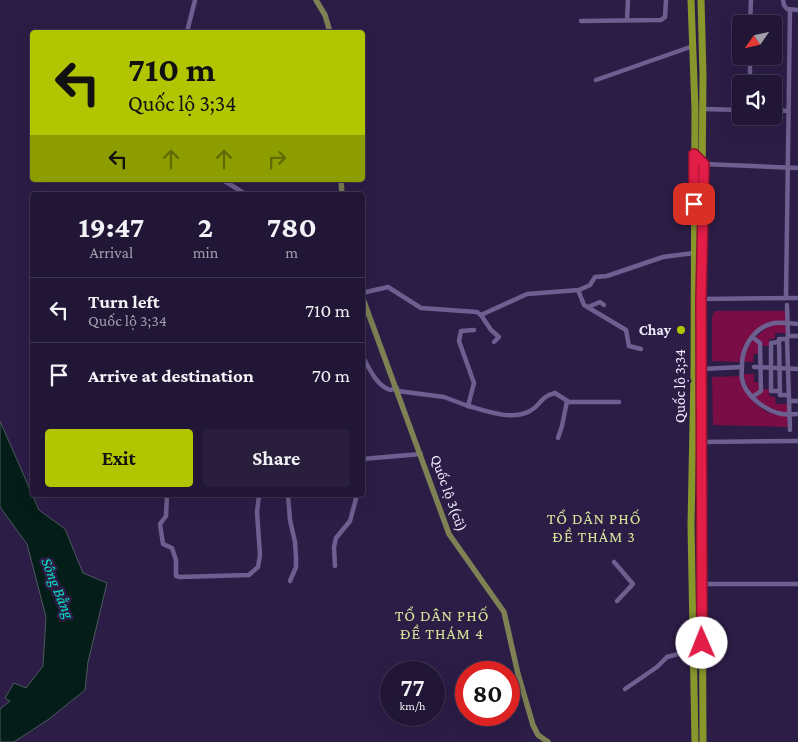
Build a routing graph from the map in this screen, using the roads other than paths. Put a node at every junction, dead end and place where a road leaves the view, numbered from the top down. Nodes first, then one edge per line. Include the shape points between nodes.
1 (195, 0) edge
2 (316, 0) edge
3 (628, 0) edge
4 (666, 0) edge
5 (691, 0) edge
6 (701, 0) edge
7 (751, 0) edge
8 (783, 0) edge
9 (790, 10) junction
10 (798, 10) edge
11 (750, 15) edge
12 (627, 20) junction
13 (581, 21) dead end
14 (188, 30) edge
15 (329, 30) edge
16 (693, 46) junction
17 (702, 46) junction
18 (596, 80) dead end
19 (703, 109) junction
20 (732, 110) edge
21 (782, 110) edge
22 (788, 110) junction
23 (694, 154) junction
24 (704, 164) junction
25 (787, 168) junction
26 (798, 168) edge
27 (226, 182) edge
28 (243, 192) edge
29 (694, 253) junction
30 (578, 290) junction
31 (365, 293) edge
32 (786, 297) junction
33 (798, 298) edge
34 (698, 299) junction
35 (365, 302) edge
36 (604, 305) dead end
37 (787, 305) dead end
38 (588, 307) junction
39 (481, 315) junction
40 (788, 323) junction
41 (798, 324) edge
42 (474, 330) dead end
43 (798, 336) edge
44 (752, 337) junction
45 (787, 337) junction
46 (494, 342) dead end
47 (779, 342) junction
48 (641, 349) dead end
49 (365, 360) edge
50 (742, 367) junction
51 (754, 367) dead end
52 (761, 368) junction
53 (702, 369) junction
54 (771, 369) junction
55 (780, 369) junction
56 (788, 369) junction
57 (798, 369) edge
58 (397, 389) junction
59 (780, 391) junction
60 (752, 397) junction
61 (789, 398) junction
62 (567, 401) junction
63 (798, 401) edge
64 (620, 402) dead end
65 (468, 406) junction
66 (790, 414) junction
67 (798, 414) edge
68 (790, 430) dead end
69 (558, 438) dead end
70 (798, 441) edge
71 (693, 442) junction
72 (701, 442) junction
73 (421, 454) junction
74 (365, 459) edge
75 (167, 497) edge
76 (259, 497) edge
77 (288, 497) edge
78 (356, 497) edge
79 (691, 527) junction
80 (701, 527) junction
81 (614, 562) dead end
82 (334, 566) dead end
83 (290, 581) dead end
84 (702, 584) junction
85 (798, 584) edge
86 (618, 601) dead end
87 (693, 650) junction
88 (625, 689) dead end
89 (538, 735) junction
90 (540, 742) edge
91 (548, 742) edge
92 (695, 742) edge
93 (703, 742) edge

1 - 14 street
2 - 15 main road
3 - 12 street
4 - 12 street via 663,20
5 - 16 highway, Quốc lộ 3;34
6 - 17 highway, Quốc lộ 3;34
7 - 11 street
8 - 9 street
9 - 10 street
9 - 22 street
12 - 13 street
16 - 17 highway
16 - 18 street
16 - 23 highway, Quốc lộ 3;34
17 - 19 highway, Quốc lộ 3;34
19 - 20 street
19 - 24 highway, Quốc lộ 3;34
21 - 22 street
22 - 25 street
23 - 24 highway
23 - 29 highway, Quốc lộ 3;34
24 - 25 street
24 - 34 highway, Quốc lộ 3;34
25 - 26 street
25 - 32 street
27 - 28 street
29 - 30 street via 663,257 607,276 594,277 590,285
29 - 34 highway, Quốc lộ 3;34
30 - 38 street
30 - 39 street via 526,294
31 - 39 street via 388,287 421,308 477,312
32 - 33 street
32 - 34 street
34 - 53 highway, Quốc lộ 3;34
34 - 71 highway, Quốc lộ 3;34
35 - 58 main road, Quốc lộ 3(cũ)
36 - 38 street via 600,302
37 - 40 street
38 - 48 street via 626,330 629,346
39 - 46 street via 499,337
40 - 41 street
40 - 44 street via 773,324
40 - 45 street
42 - 65 street via 461,332 459,341 474,383
43 - 45 street
44 - 50 street via 744,350
44 - 52 street via 760,343
45 - 47 street via 779,339
45 - 56 street
47 - 54 street via 771,343
47 - 55 street
49 - 58 street via 376,380 386,389
50 - 53 street
50 - 60 street via 742,379
51 - 52 street
52 - 54 street
52 - 60 street via 761,391
53 - 72 highway, Quốc lộ 3;34
54 - 55 street
54 - 59 street via 771,391
55 - 56 street
55 - 59 street
56 - 57 street
56 - 61 street
58 - 65 street via 444,397
58 - 73 main road, Quốc lộ 3(cũ)
59 - 61 street via 780,395
60 - 66 street via 766,408
61 - 63 street
61 - 66 street
62 - 64 street
62 - 65 street via 555,393 546,395 531,411 515,416
62 - 69 street
66 - 67 street
66 - 68 street
70 - 72 street
71 - 72 highway
71 - 79 highway, Quốc lộ 3;34
72 - 80 highway, Quốc lộ 3;34
73 - 74 street
73 - 89 main road, Quốc lộ 3(cũ) via 449,534 504,612 518,674
75 - 76 street via 166,516 160,524 161,536 163,544 172,548 176,576 180,577 249,576 255,572 260,555
77 - 83 street via 296,557 296,568
78 - 82 street via 350,521 336,538
79 - 80 highway
79 - 87 highway, Quốc lộ 3;34
80 - 84 highway, Quốc lộ 3;34
81 - 86 street via 633,584
84 - 85 street
84 - 93 highway, Quốc lộ 3;34
87 - 88 street via 667,657
87 - 92 highway, Quốc lộ 3;34
89 - 90 street
89 - 91 main road

